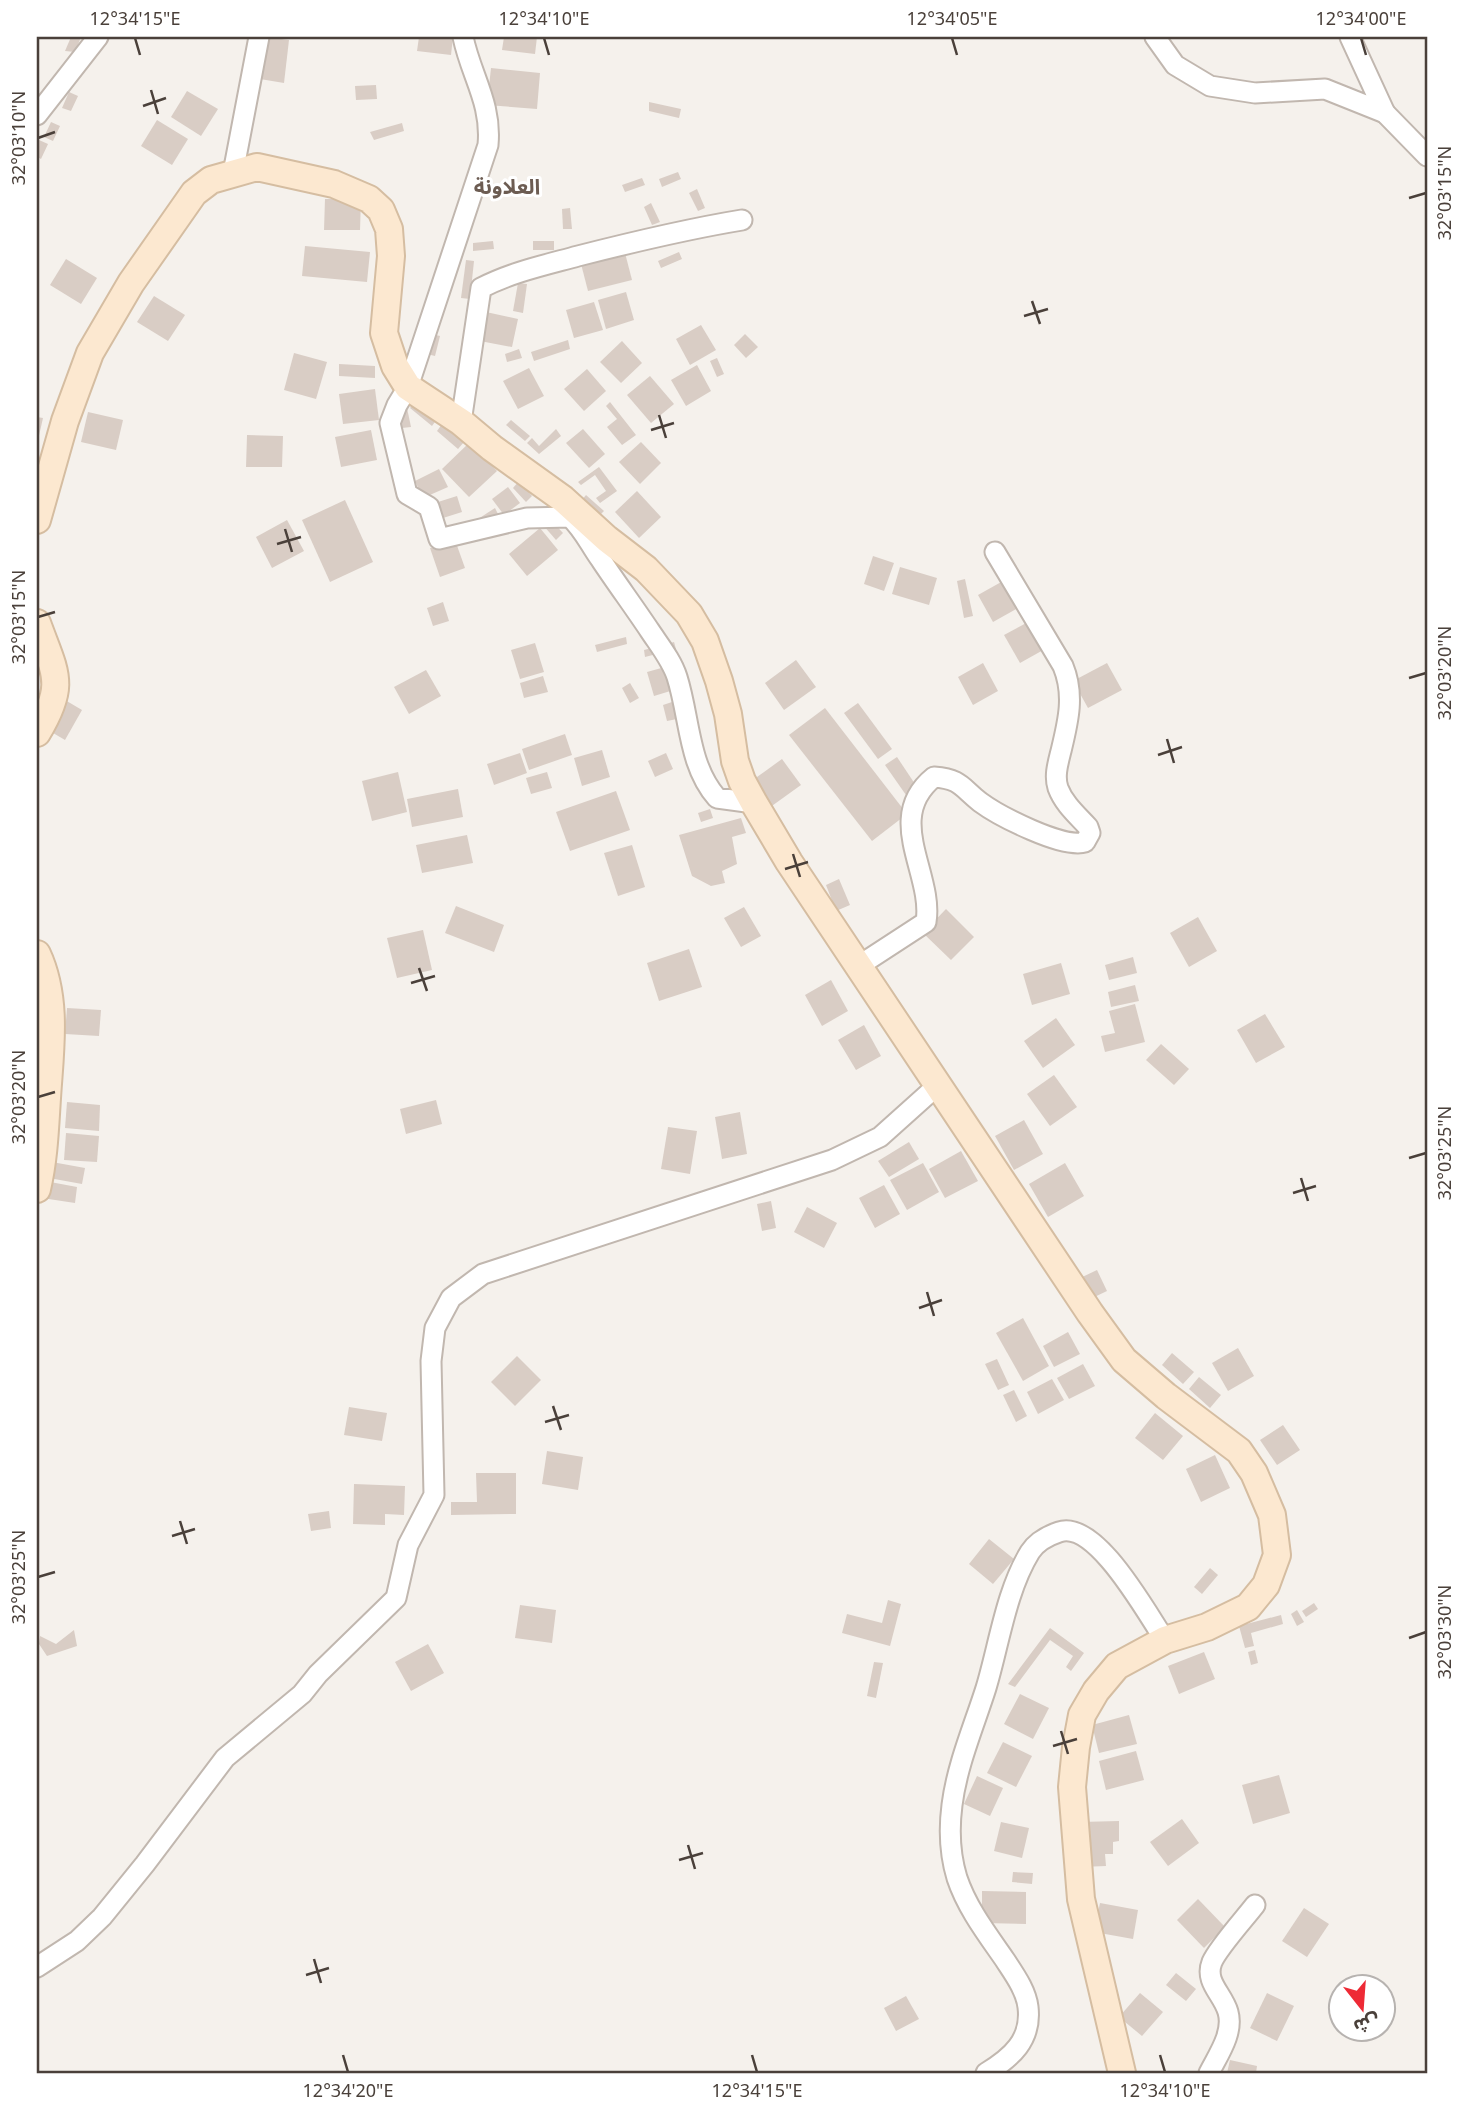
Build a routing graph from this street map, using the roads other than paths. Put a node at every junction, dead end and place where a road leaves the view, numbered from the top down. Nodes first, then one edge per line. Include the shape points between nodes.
1 (98, 37) edge
2 (259, 37) edge
3 (463, 37) edge
4 (1155, 37) edge
5 (1350, 37) edge
6 (1385, 113) junction
7 (37, 115) edge
8 (1427, 156) edge
9 (233, 173) junction
10 (742, 220) dead end
11 (408, 387) junction
12 (461, 422) junction
13 (37, 520) edge
14 (995, 552) dead end
15 (37, 623) edge
16 (37, 733) edge
17 (754, 803) junction
18 (37, 954) edge
19 (860, 965) junction
20 (938, 1085) junction
21 (37, 1189) edge
22 (1165, 1640) junction
23 (1255, 1905) dead end
24 (37, 1967) edge
25 (986, 2073) edge
26 (1122, 2073) edge
27 (1209, 2073) edge

1 - 7 street
2 - 9 street
3 - 11 street via 487,109 488,145
4 - 6 street via 1175,65 1210,86 1255,93 1325,89
5 - 6 street
6 - 8 street
9 - 11 street via 257,167 306,177 352,191 381,210 390,229 391,256 384,333
9 - 13 street via 194,192 102,330 65,421
10 - 12 street via 599,251 505,276 481,288
11 - 12 street
11 - 17 street via 390,424 393,442 407,494 429,507 439,539 527,518 570,517 583,529 666,655 676,675 692,745 708,788 717,798
12 - 17 street via 563,499 646,569 689,614 705,641 719,681 735,761
14 - 19 street via 1069,682 1070,701 1056,772 1062,796 1090,833 1079,844 1049,836 981,803 952,779 934,778 922,787 913,804 915,858 927,897 926,922
15 - 16 street via 57,688
17 - 19 street
18 - 21 street via 45,972 51,1012
19 - 20 street
20 - 22 street via 1124,1360 1239,1451 1272,1515 1277,1555 1266,1585 1248,1607
20 - 24 street via 880,1137 832,1160 483,1274 451,1298 435,1328 430,1361 434,1495 408,1545 396,1598 302,1693 225,1758 102,1917 77,1941
22 - 25 street via 1100,1547 1063,1530 1044,1537 1031,1550 1004,1621 952,1804 950,1838 957,1877 972,1911 1023,1990 1028,2007 1021,2044
22 - 26 street via 1117,1666 1096,1691 1082,1715 1072,1787 1081,1899
23 - 27 street via 1213,1961 1212,1983 1228,2011 1228,2024

